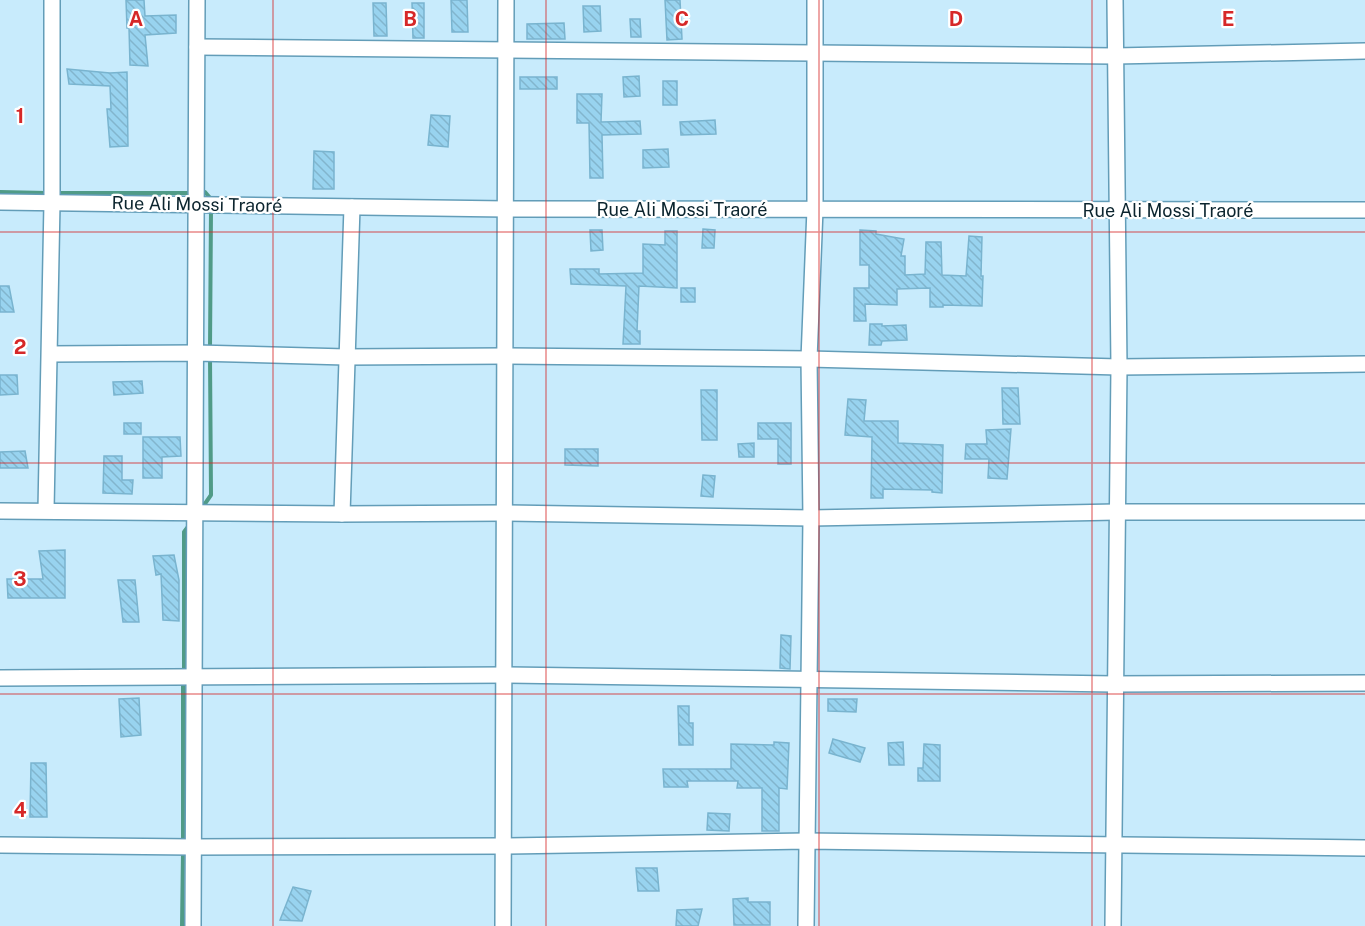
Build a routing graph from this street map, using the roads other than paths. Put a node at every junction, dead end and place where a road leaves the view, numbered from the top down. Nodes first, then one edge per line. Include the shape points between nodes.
1 (52, 0) edge
2 (197, 0) edge
3 (506, 0) edge
4 (815, 0) edge
5 (1115, 0) edge
6 (197, 47) junction
7 (506, 51) junction
8 (1365, 51) edge
9 (815, 52) junction
10 (1114, 56) junction
11 (0, 202) edge
12 (52, 202) junction
13 (196, 204) junction
14 (352, 207) junction
15 (506, 209) junction
16 (815, 209) junction
17 (1118, 210) junction
18 (1365, 210) edge
19 (195, 353) junction
20 (50, 354) junction
21 (505, 356) junction
22 (346, 357) junction
23 (810, 359) junction
24 (1365, 364) edge
25 (1119, 367) junction
26 (45, 510) junction
27 (0, 511) edge
28 (195, 512) junction
29 (1116, 512) junction
30 (1365, 512) edge
31 (504, 513) junction
32 (342, 514) junction
33 (811, 518) junction
34 (505, 675) junction
35 (0, 678) edge
36 (194, 678) junction
37 (808, 679) junction
38 (1365, 683) edge
39 (1114, 684) junction
40 (806, 841) junction
41 (0, 844) edge
42 (503, 846) junction
43 (1113, 846) junction
44 (193, 847) junction
45 (1365, 848) edge
46 (193, 926) edge
47 (503, 926) edge
48 (806, 926) edge
49 (1113, 926) edge

1 - 12 street
2 - 6 street
3 - 7 street
4 - 9 street
5 - 10 street
6 - 7 street
6 - 13 street
7 - 9 street
7 - 15 street
8 - 10 street
9 - 10 street
9 - 16 street
10 - 17 street
11 - 12 street, Rue Ali Mossi Traoré
12 - 13 street, Rue Ali Mossi Traoré
12 - 20 street
13 - 14 street, Rue Ali Mossi Traoré
13 - 19 street
14 - 15 street, Rue Ali Mossi Traoré
14 - 22 street
15 - 16 street, Rue Ali Mossi Traoré
15 - 21 street
16 - 17 street, Rue Ali Mossi Traoré
16 - 23 street
17 - 18 street, Rue Ali Mossi Traoré
17 - 25 street
19 - 20 street
19 - 22 street
19 - 28 street
20 - 26 street
21 - 22 street
21 - 23 street
21 - 31 street
22 - 32 street
23 - 25 street
23 - 33 street
24 - 25 street
25 - 29 street
26 - 27 street
26 - 28 street
28 - 32 street
28 - 36 street
29 - 30 street
29 - 33 street
29 - 39 street
31 - 32 street
31 - 33 street
31 - 34 street
33 - 37 street
34 - 36 street
34 - 37 street
34 - 42 street
35 - 36 street
36 - 44 street
37 - 39 street
37 - 40 street
38 - 39 street
39 - 43 street
40 - 42 street
40 - 43 street
40 - 48 street
41 - 44 street
42 - 44 street
42 - 47 street
43 - 45 street
43 - 49 street
44 - 46 street

